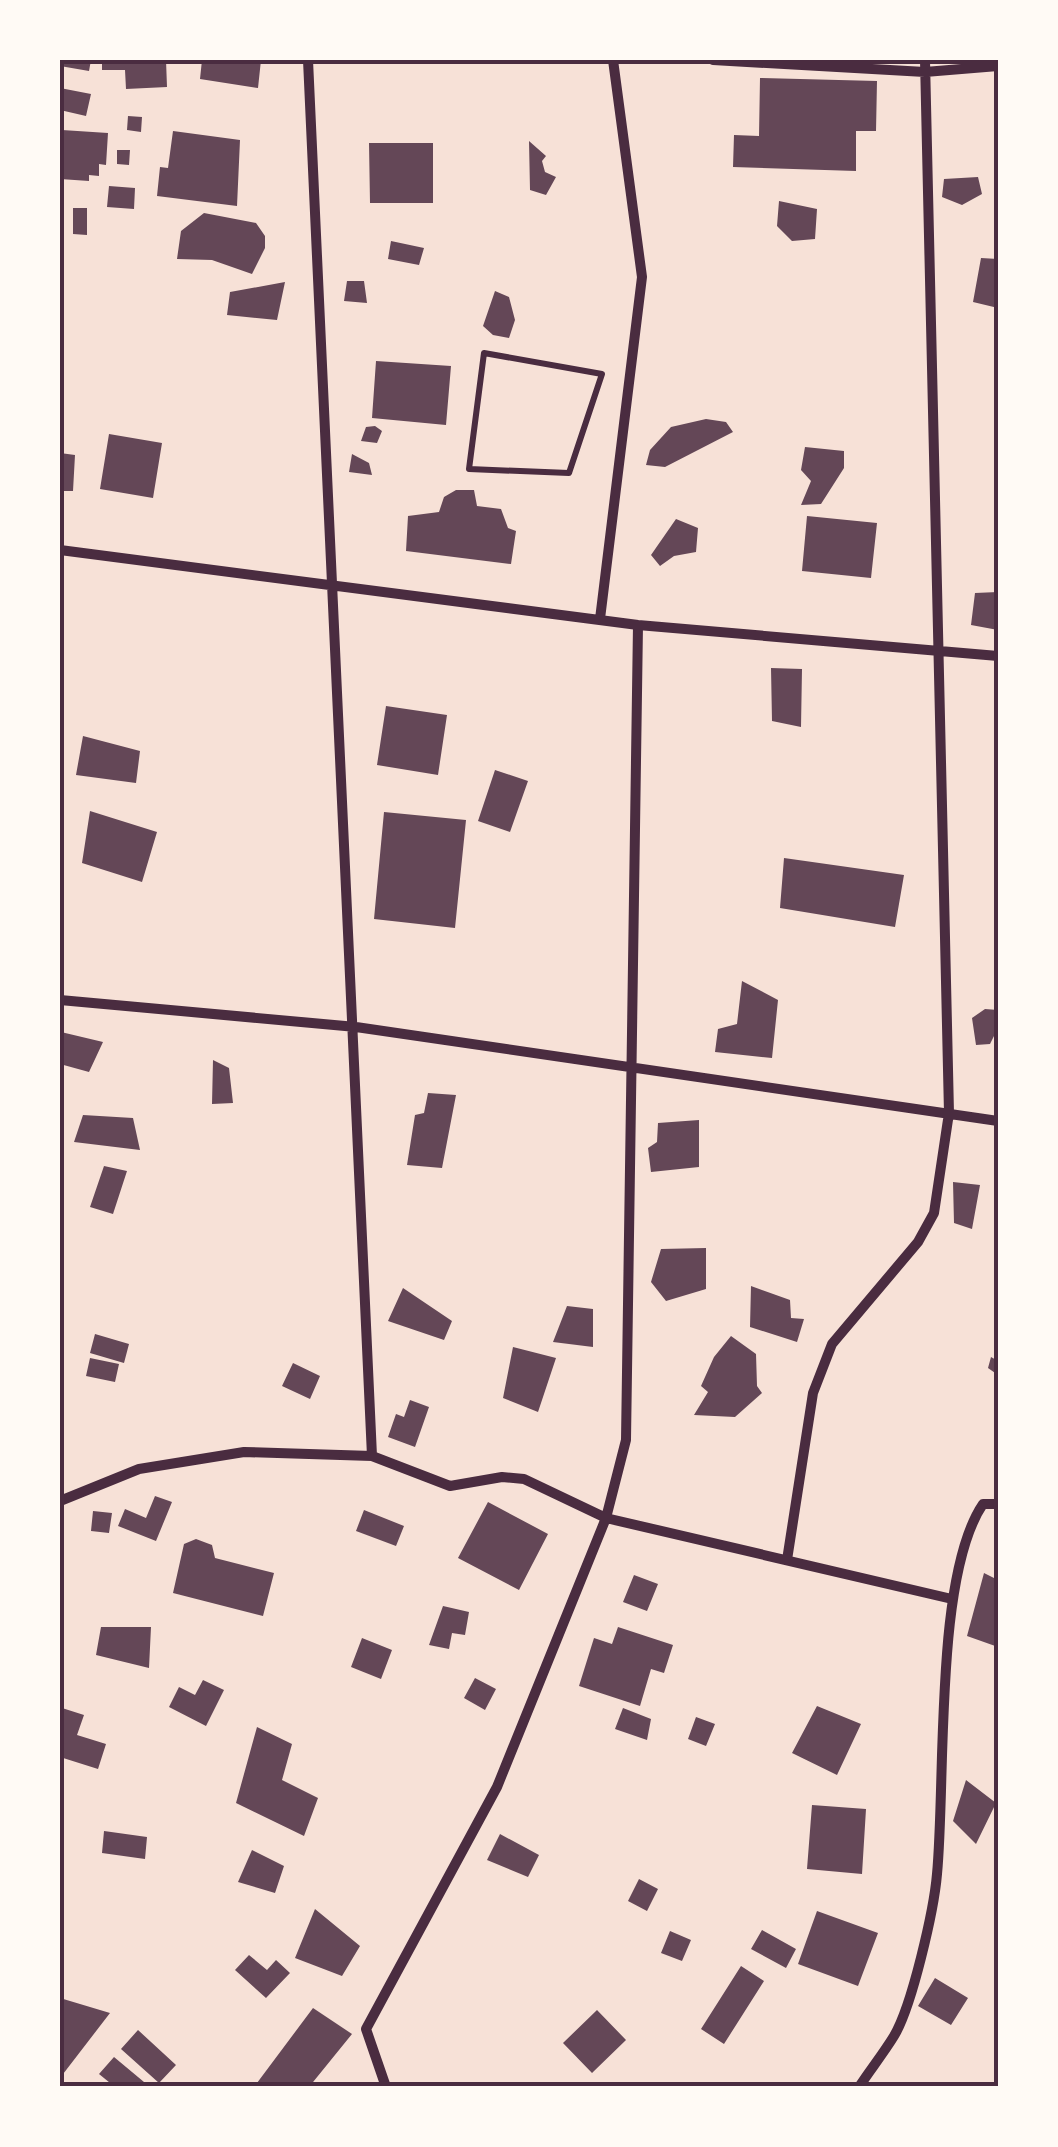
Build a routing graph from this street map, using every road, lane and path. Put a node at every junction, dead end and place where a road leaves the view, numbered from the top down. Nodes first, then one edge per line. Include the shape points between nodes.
1 (308, 60) edge
2 (613, 60) edge
3 (713, 60) edge
4 (925, 66) edge
5 (998, 66) edge
6 (484, 352) joint
7 (60, 550) edge
8 (331, 588) junction
9 (600, 619) junction
10 (638, 625) junction
11 (938, 650) junction
12 (998, 656) edge
13 (60, 1000) edge
14 (356, 1027) junction
15 (631, 1065) junction
16 (949, 1113) junction
17 (998, 1122) edge
18 (372, 1456) junction
19 (60, 1501) edge
20 (998, 1504) edge
21 (606, 1518) junction
22 (787, 1560) junction
23 (952, 1599) junction
24 (386, 2087) edge
25 (859, 2087) edge

1 - 8 street
2 - 9 street via 642,277
3 - 4 street
4 - 5 street
4 - 11 street
6 - 6 path via 468,469 568,474 602,374
7 - 8 street
8 - 9 street
8 - 14 street
9 - 10 street
10 - 11 street
10 - 15 street
11 - 12 street
11 - 16 street
13 - 14 street
14 - 15 street
14 - 18 street
15 - 16 street
15 - 21 street via 626,1440
16 - 17 street
16 - 22 street via 934,1214 832,1344 813,1393
18 - 19 street via 244,1452 139,1469
18 - 21 street via 450,1486 524,1479
20 - 23 street via 982,1504 968,1525
21 - 22 street
21 - 24 street via 497,1788 366,2029
22 - 23 street
23 - 25 street via 937,1878 906,2006

